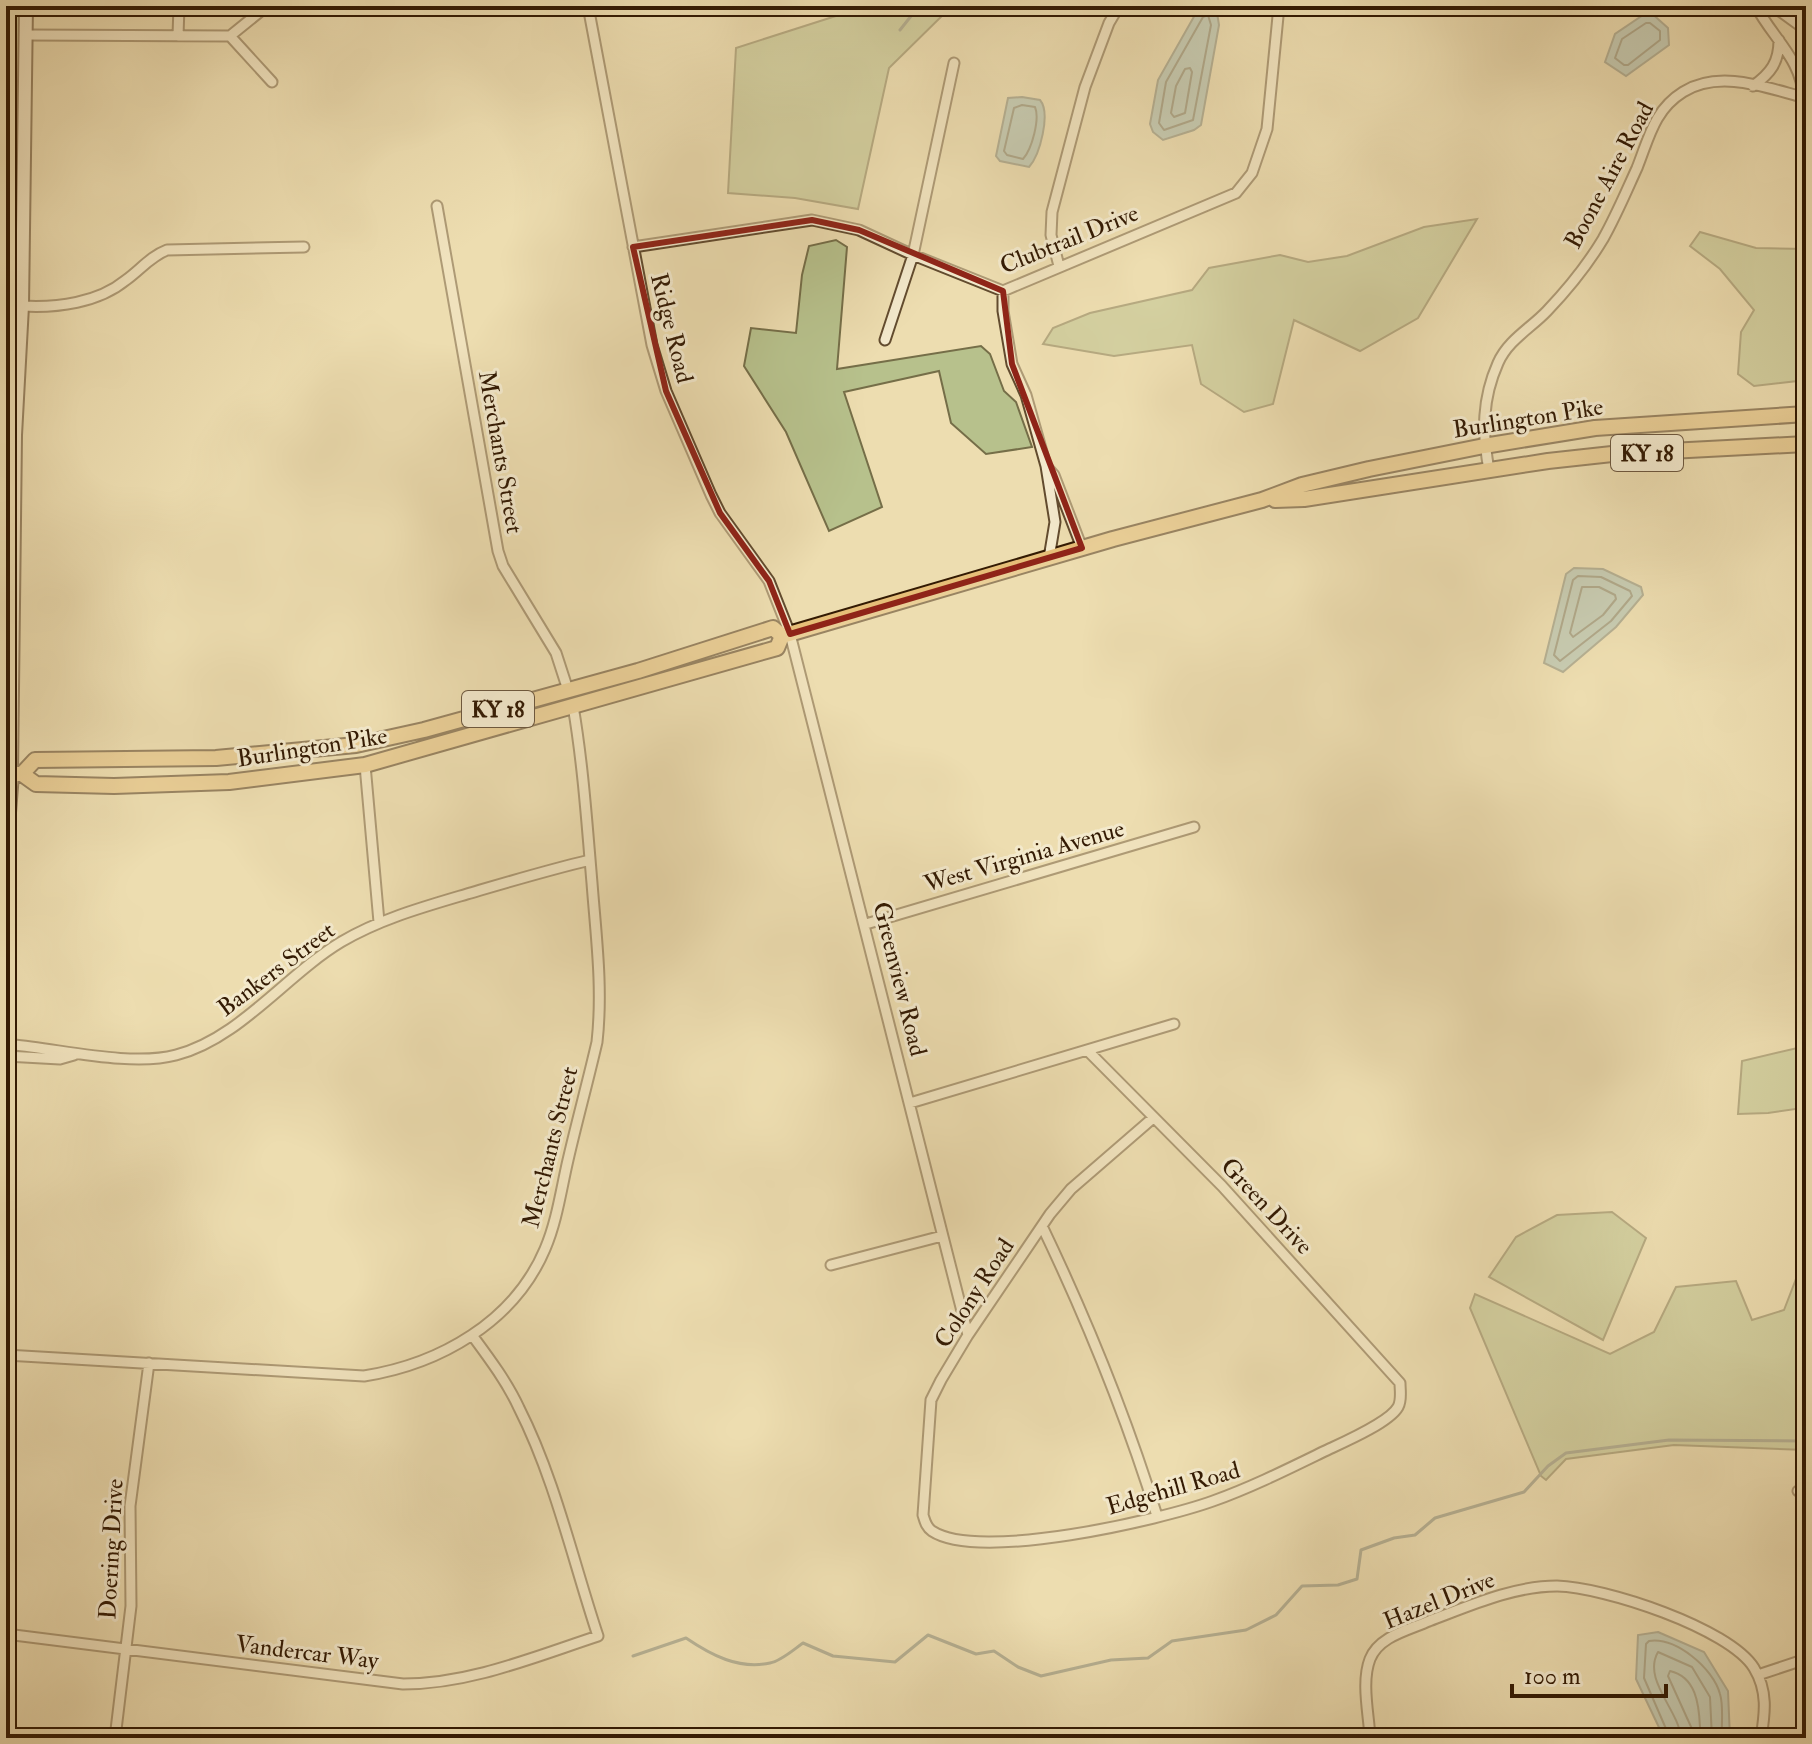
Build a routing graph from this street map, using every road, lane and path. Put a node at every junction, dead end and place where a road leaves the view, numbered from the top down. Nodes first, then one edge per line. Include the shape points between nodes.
1 (26, 6) edge
2 (179, 6) edge
3 (267, 6) edge
4 (588, 6) edge
5 (1119, 6) edge
6 (1279, 6) edge
7 (1756, 6) edge
8 (1773, 6) edge
9 (1806, 30) edge
10 (26, 35) junction
11 (178, 36) junction
12 (230, 36) junction
13 (1779, 40) junction
14 (954, 63) dead end
15 (272, 82) dead end
16 (1753, 86) junction
17 (1804, 98) edge
18 (437, 206) dead end
19 (304, 247) dead end
20 (633, 247) junction
21 (913, 255) junction
22 (1059, 266) junction
23 (1003, 291) junction
24 (22, 306) junction
25 (885, 340) dead end
26 (1806, 414) edge
27 (1806, 444) edge
28 (1484, 446) junction
29 (1046, 466) junction
30 (1489, 470) junction
31 (1262, 500) junction
32 (1082, 548) junction
33 (1049, 558) junction
34 (786, 635) junction
35 (568, 690) junction
36 (573, 706) junction
37 (365, 765) junction
38 (13, 774) edge
39 (1194, 827) dead end
40 (6, 838) edge
41 (590, 860) junction
42 (379, 922) junction
43 (866, 924) junction
44 (1174, 1024) dead end
45 (6, 1047) edge
46 (1088, 1051) junction
47 (74, 1055) junction
48 (6, 1056) edge
49 (910, 1103) junction
50 (1153, 1118) junction
51 (1042, 1226) junction
52 (942, 1236) junction
53 (831, 1265) dead end
54 (472, 1335) junction
55 (968, 1335) junction
56 (6, 1355) edge
57 (149, 1363) junction
58 (1400, 1400) joint
59 (1157, 1516) junction
60 (933, 1532) joint
61 (6, 1634) edge
62 (125, 1648) junction
63 (1806, 1659) edge
64 (1758, 1675) junction
65 (115, 1738) edge
66 (1370, 1738) edge
67 (1527, 1738) edge
68 (1546, 1738) edge
69 (1761, 1738) edge

1 - 10 main road
2 - 11 street
3 - 12 street
4 - 20 street, Ridge Road
5 - 22 street via 1085,87 1052,212
6 - 22 street, Clubtrail Drive via 1267,129 1252,173 1236,193
7 - 13 street
8 - 9 street
10 - 11 street
10 - 24 main road
11 - 12 street
12 - 15 street
13 - 16 street via 1773,69
13 - 17 street via 1800,77
14 - 21 street
16 - 17 street, Boone Aire Road
16 - 28 street, Boone Aire Road via 1709,81 1685,91 1657,117 1601,242 1572,283 1497,363 1484,408
18 - 35 street, Merchants Street via 498,551 556,653
19 - 24 street via 167,250 103,294 57,306
20 - 21 street, Clubtrail Drive via 812,220 859,230
20 - 34 street, Ridge Road via 666,391 720,513 778,598
21 - 23 street, Clubtrail Drive
21 - 25 street
22 - 23 street, Clubtrail Drive
23 - 29 street via 1012,364
24 - 38 main road via 15,435
26 - 28 main road, Burlington Pike / KY 18 via 1595,428
27 - 30 main road, Burlington Pike / KY 18 via 1612,454
28 - 30 street, Boone Aire Road
28 - 31 main road, Burlington Pike / KY 18 via 1302,485
29 - 32 street
29 - 33 street via 1055,522
30 - 31 main road, Burlington Pike / KY 18 via 1304,499
31 - 32 main road, Burlington Pike / KY 18
32 - 33 main road, Burlington Pike / KY 18
33 - 34 main road, Burlington Pike / KY 18
34 - 35 main road, Burlington Pike / KY 18 via 773,628
34 - 36 main road, Burlington Pike / KY 18 via 777,648
34 - 43 street, Greenview Road
35 - 38 main road, Burlington Pike / KY 18 via 356,745 216,758 35,760
36 - 37 main road, Burlington Pike / KY 18
36 - 41 street, Merchants Street
37 - 38 main road, Burlington Pike / KY 18 via 229,782 130,785 36,784
37 - 42 street
38 - 40 main road
39 - 43 street, West Virginia Avenue
41 - 42 street, Bankers Street
41 - 54 street, Merchants Street via 600,1012 555,1217 545,1249 523,1288
42 - 47 street, Bankers Street via 341,942 232,1027 192,1050 162,1058
43 - 49 street, Greenview Road
44 - 46 street
45 - 47 street, Bankers Street via 60,1049
46 - 49 street
46 - 50 street, Green Drive
47 - 48 street, Bankers Street
49 - 52 street, Greenview Road
50 - 51 street, Colony Road via 1071,1189
50 - 58 street, Green Drive via 1222,1186 1400,1383
51 - 55 street, Colony Road
51 - 59 street via 1123,1412
52 - 53 street
52 - 55 street, Greenview Road
54 - 57 street, Merchants Street via 423,1362 364,1376
54 - 62 street, Vandercar Way via 513,1396 537,1446 598,1636 436,1684 399,1684
55 - 60 street, Colony Road via 931,1400 923,1515
56 - 57 street, Merchants Street
57 - 62 street, Doering Drive via 130,1506 132,1588
58 - 59 street, Edgehill Road via 1389,1416 1346,1441 1248,1487
59 - 60 street, Edgehill Road via 1047,1538 997,1541
61 - 62 street, Vandercar Way
62 - 65 street, Doering Drive
63 - 64 street
64 - 66 street, Hazel Drive via 1732,1644 1648,1606 1602,1591 1556,1586 1479,1602 1390,1637 1370,1659
64 - 69 street via 1766,1701
67 - 68 street

